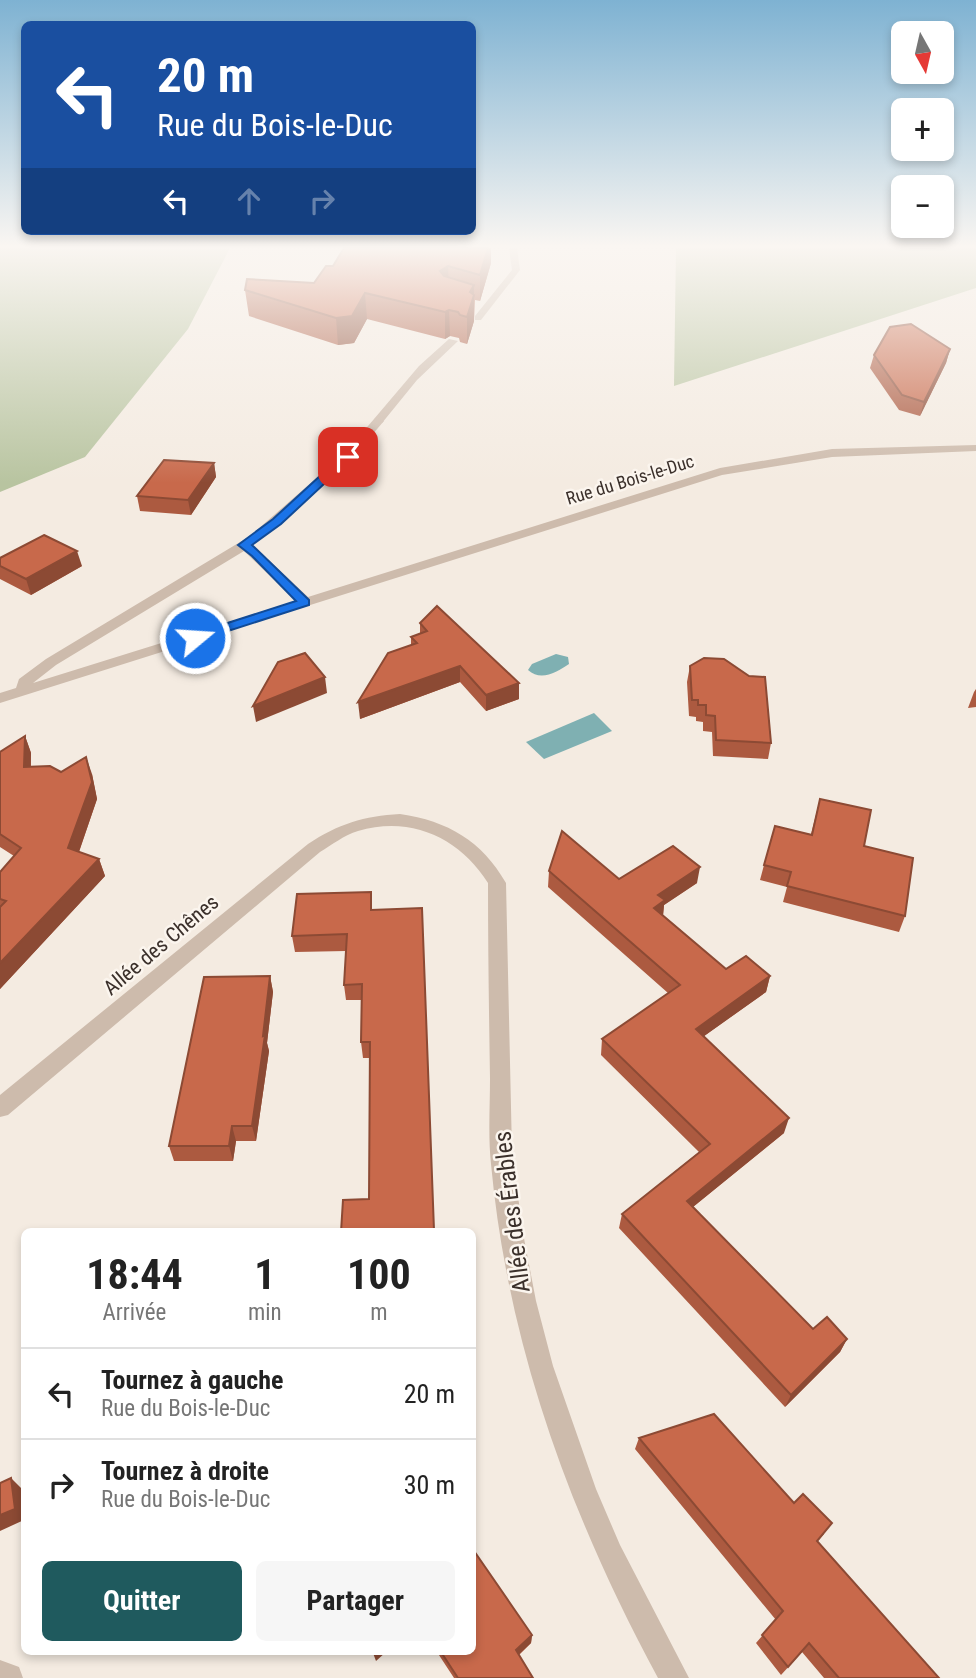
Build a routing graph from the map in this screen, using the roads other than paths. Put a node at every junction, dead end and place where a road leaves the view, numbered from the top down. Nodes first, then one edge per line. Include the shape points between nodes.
1 (453, 341) edge
2 (976, 448) edge
3 (244, 545) junction
4 (305, 602) junction
5 (23, 690) junction
6 (0, 698) edge
7 (355, 825) joint
8 (0, 1108) edge
9 (0, 1675) edge
10 (8, 1678) edge
11 (674, 1678) edge

1 - 3 street, Rue du Bois-le-Duc via 439,351 348,457 277,522
2 - 4 street, Rue du Bois-le-Duc via 832,453 720,472
3 - 4 street
3 - 5 street, Rue du Bois-le-Duc via 51,662 24,682
4 - 5 street, Rue du Bois-le-Duc
5 - 6 street, Rue du Bois-le-Duc
7 - 8 street, Allée des Chênes via 314,848
7 - 11 street, Allée des Érables via 399,821 440,829 465,842 486,862 497,883 502,1161 523,1302 546,1391 588,1509 640,1619
9 - 10 street

